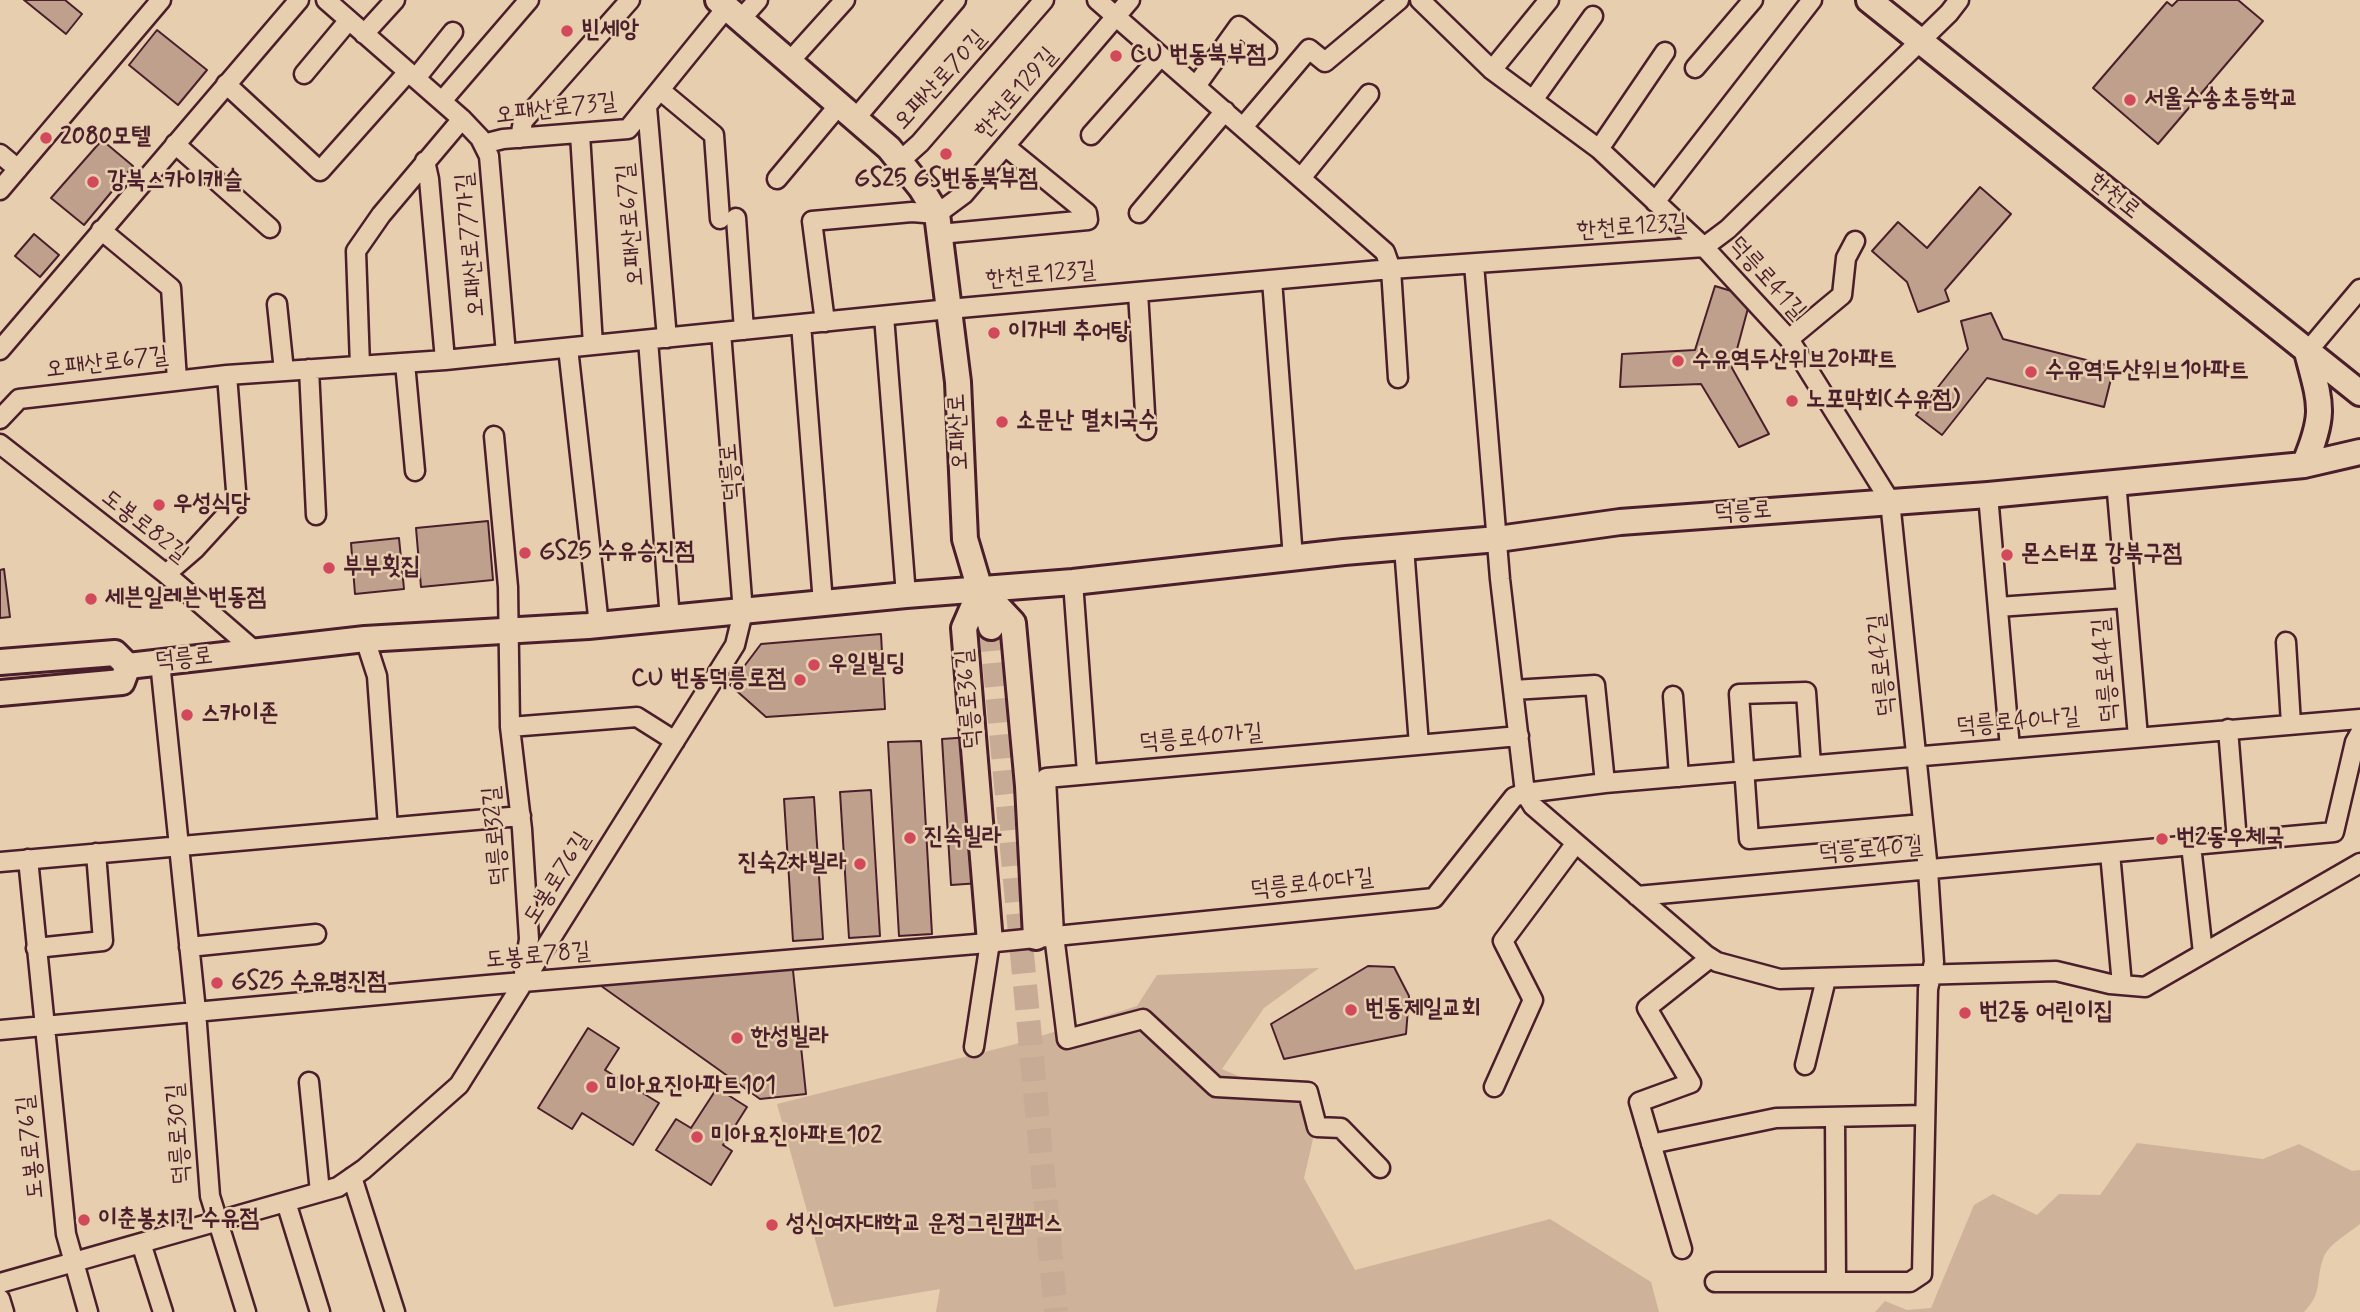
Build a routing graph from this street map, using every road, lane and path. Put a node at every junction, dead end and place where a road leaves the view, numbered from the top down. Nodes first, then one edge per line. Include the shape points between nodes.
1 (161, 0) edge
2 (299, 0) edge
3 (326, 0) edge
4 (395, 0) edge
5 (529, 0) edge
6 (630, 0) edge
7 (758, 0) edge
8 (845, 0) edge
9 (956, 0) edge
10 (1044, 0) edge
11 (1097, 0) edge
12 (1130, 0) edge
13 (1399, 0) edge
14 (1420, 0) edge
15 (1549, 0) edge
16 (1753, 0) edge
17 (1812, 0) edge
18 (1868, 0) edge
19 (1959, 0) edge
20 (729, 9) edge
21 (1116, 16) junction
22 (1593, 16) dead end
23 (349, 20) junction
24 (453, 32) dead end
25 (364, 33) junction
26 (1920, 41) junction
27 (1266, 49) dead end
28 (1665, 52) dead end
29 (1161, 56) junction
30 (790, 61) junction
31 (1695, 68) dead end
32 (1492, 70) junction
33 (304, 74) dead end
34 (412, 75) junction
35 (226, 84) junction
36 (1196, 86) junction
37 (660, 90) junction
38 (1369, 94) dead end
39 (1533, 100) junction
40 (442, 101) junction
41 (647, 107) junction
42 (1225, 111) junction
43 (847, 112) junction
44 (462, 119) junction
45 (1243, 127) junction
46 (580, 134) junction
47 (1091, 135) dead end
48 (520, 138) junction
49 (175, 144) junction
50 (483, 144) junction
51 (1005, 146) junction
52 (1599, 149) junction
53 (0, 154) edge
54 (425, 161) junction
55 (900, 161) junction
56 (18, 169) junction
57 (1301, 178) junction
58 (777, 179) dead end
59 (0, 190) edge
60 (1655, 202) junction
61 (1139, 213) dead end
62 (939, 224) junction
63 (270, 228) dead end
64 (101, 230) junction
65 (1855, 241) dead end
66 (1704, 247) junction
67 (1474, 264) junction
68 (1391, 269) junction
69 (1272, 280) junction
70 (2360, 289) edge
71 (1138, 292) junction
72 (277, 304) dead end
73 (949, 309) junction
74 (884, 316) junction
75 (825, 322) junction
76 (801, 324) junction
77 (744, 330) junction
78 (721, 332) junction
79 (667, 338) junction
80 (1789, 339) junction
81 (648, 340) junction
82 (593, 345) junction
83 (568, 348) junction
84 (0, 350) edge
85 (2307, 352) junction
86 (506, 354) junction
87 (445, 360) junction
88 (405, 363) junction
89 (360, 366) junction
90 (309, 369) junction
91 (284, 371) junction
92 (228, 375) junction
93 (1398, 378) dead end
94 (177, 380) junction
95 (2360, 393) edge
96 (0, 419) edge
97 (1146, 430) dead end
98 (494, 436) dead end
99 (0, 444) edge
100 (2360, 452) edge
101 (2304, 465) junction
102 (415, 471) dead end
103 (2116, 481) junction
104 (1988, 495) junction
105 (1890, 501) junction
106 (316, 515) dead end
107 (1498, 539) junction
108 (1404, 547) junction
109 (1293, 558) junction
110 (166, 574) junction
111 (1073, 582) junction
112 (981, 589) junction
113 (906, 595) junction
114 (2126, 598) junction
115 (823, 603) junction
116 (1998, 607) junction
117 (743, 612) junction
118 (670, 619) junction
119 (599, 625) junction
120 (991, 627) tunnel mouth
121 (507, 631) junction
122 (365, 639) junction
123 (2286, 642) dead end
124 (256, 652) junction
125 (0, 662) edge
126 (160, 662) junction
127 (128, 666) junction
128 (1513, 690) junction
129 (0, 693) edge
130 (1673, 696) dead end
131 (2360, 719) edge
132 (2291, 724) junction
133 (510, 727) junction
134 (2228, 729) junction
135 (2360, 733) edge
136 (1519, 736) junction
137 (2138, 737) junction
138 (675, 741) junction
139 (1419, 745) junction
140 (2010, 748) junction
141 (1916, 756) junction
142 (1811, 765) junction
143 (1744, 771) junction
144 (1087, 773) junction
145 (1679, 776) junction
146 (1605, 783) junction
147 (1525, 793) junction
148 (521, 816) junction
149 (1923, 824) junction
150 (388, 828) junction
151 (2237, 841) junction
152 (1576, 843) junction
153 (2191, 845) junction
154 (179, 846) junction
155 (96, 853) junction
156 (2109, 853) junction
157 (28, 859) junction
158 (0, 862) edge
159 (2360, 863) edge
160 (1928, 870) junction
161 (1637, 896) junction
162 (316, 934) dead end
163 (1045, 936) junction
164 (990, 942) junction
165 (189, 947) junction
166 (36, 948) junction
167 (2203, 953) junction
168 (1710, 958) junction
169 (1931, 975) junction
170 (1826, 979) junction
171 (522, 982) junction
172 (2122, 985) junction
173 (196, 1011) junction
174 (44, 1027) junction
175 (0, 1030) edge
176 (974, 1047) dead end
177 (1805, 1065) dead end
178 (309, 1082) dead end
179 (1494, 1087) dead end
180 (1925, 1115) junction
181 (1835, 1117) junction
182 (1651, 1144) junction
183 (1380, 1168) dead end
184 (352, 1177) junction
185 (320, 1192) junction
186 (286, 1202) junction
187 (216, 1222) junction
188 (141, 1243) junction
189 (1682, 1249) dead end
190 (72, 1262) junction
191 (1715, 1282) dead end
192 (1836, 1282) junction
193 (0, 1283) edge
194 (0, 1299) edge
195 (4, 1312) edge
196 (88, 1312) edge
197 (163, 1312) edge
198 (246, 1312) edge
199 (320, 1312) edge
200 (395, 1312) edge

1 - 56 street
2 - 35 street
3 - 23 street, 오패산로77가길
4 - 25 street
5 - 40 street
6 - 48 street via 523,121
7 - 20 street, 오패산로73길
8 - 30 street
9 - 43 street
10 - 55 street, 오패산로70길
11 - 21 street
12 - 21 street, 한천로129길
13 - 45 street via 1325,62 1309,49
14 - 32 street, 덕릉로41길
15 - 32 street
16 - 31 street
17 - 60 street
18 - 26 main road, 한천로
19 - 26 street, 한천로123길
20 - 30 main road, 오패산로
20 - 37 street, 오패산로73길
21 - 29 street
21 - 51 street, 한천로129길
22 - 39 street
23 - 25 street, 오패산로77가길
23 - 33 street
24 - 34 street
25 - 34 street, 오패산로77가길
26 - 66 street, 한천로123길 via 1728,229
26 - 85 main road, 한천로
27 - 36 street via 1239,26
28 - 52 street
29 - 36 street
29 - 47 street
30 - 43 main road, 오패산로
32 - 39 street, 덕릉로41길
34 - 35 street via 320,171
34 - 40 street, 오패산로77가길
35 - 49 street
36 - 42 street
37 - 41 street, 오패산로73길
37 - 77 street via 714,135
38 - 57 street
39 - 52 street, 덕릉로41길
40 - 44 street, 오패산로77가길
41 - 46 street, 오패산로73길 via 628,130
41 - 79 street, 오패산로67길
42 - 45 street
42 - 61 street
43 - 55 main road, 오패산로
43 - 58 street
44 - 50 street, 오패산로77가길
44 - 54 street
45 - 57 street
46 - 48 street, 오패산로73길
46 - 82 street, 오패산로67길
48 - 50 street, 오패산로73길
49 - 63 street
49 - 64 street
50 - 86 street, 오패산로77가길 via 489,156
51 - 62 street, 한천로129길
51 - 62 street via 1087,213 1088,220
52 - 60 street, 덕릉로41길
53 - 56 street
54 - 87 street
54 - 89 street via 356,251
55 - 62 main road, 오패산로 via 921,188
56 - 59 street
57 - 68 street via 1385,251
60 - 66 street, 덕릉로41길
62 - 73 main road, 오패산로
62 - 75 street via 912,212 812,221
64 - 84 street
64 - 94 street via 171,288
65 - 80 street via 1846,258 1842,295
66 - 67 street, 한천로123길
66 - 80 street, 덕릉로41길
67 - 68 street, 한천로123길
67 - 107 street
68 - 69 street, 한천로123길
68 - 93 street
69 - 71 street, 한천로123길
69 - 109 street
70 - 85 street
71 - 73 street, 한천로123길
71 - 97 street
72 - 91 street
73 - 74 street, 오패산로67길
73 - 112 main road, 오패산로 via 958,382 965,540
74 - 75 street, 오패산로67길
74 - 113 street
75 - 76 street, 오패산로67길
76 - 77 street, 오패산로67길
76 - 115 street
77 - 78 street, 오패산로67길
78 - 79 street, 오패산로67길
78 - 117 street, 덕릉로
79 - 81 street, 오패산로67길
80 - 105 street, 덕릉로41길
81 - 82 street, 오패산로67길
81 - 118 street
82 - 83 street, 오패산로67길
83 - 86 street, 오패산로67길
83 - 119 street
85 - 95 main road, 한천로
85 - 101 main road via 2321,410
86 - 87 street, 오패산로67길
87 - 88 street, 오패산로67길
88 - 89 street, 오패산로67길
88 - 102 street
89 - 90 street, 오패산로67길
90 - 91 street, 오패산로67길
90 - 106 street
91 - 92 street, 오패산로67길
92 - 94 street, 오패산로67길
92 - 110 street via 237,503 195,550
94 - 96 street, 오패산로67길 via 19,399
98 - 121 street via 508,587
99 - 110 street, 도봉로82길
100 - 101 main road, 덕릉로
101 - 103 main road, 덕릉로
103 - 104 main road, 덕릉로
103 - 114 street, 덕릉로44길
104 - 105 main road, 덕릉로
104 - 116 street
105 - 107 main road, 덕릉로 via 1620,522
105 - 141 street, 덕릉로42길
107 - 108 main road, 덕릉로
107 - 128 street
108 - 109 main road, 덕릉로
108 - 139 street
109 - 111 main road, 덕릉로
110 - 124 street, 도봉로82길
111 - 112 main road, 덕릉로
111 - 144 street
112 - 113 main road, 덕릉로
112 - 120 main road, 오패산로
112 - 163 main road, 덕릉로36길 via 1013,623
112 - 164 main road, 덕릉로36길 via 964,628
113 - 115 main road, 덕릉로
114 - 116 street, 덕릉로44길
114 - 137 street, 덕릉로44길
115 - 117 main road, 덕릉로
116 - 140 street
117 - 118 main road, 덕릉로
117 - 138 street, 도봉로76길 via 735,645
118 - 119 main road, 덕릉로
119 - 121 main road, 덕릉로
121 - 122 main road, 덕릉로
121 - 133 street, 덕릉로32길
122 - 124 main road, 덕릉로
122 - 150 street via 377,676
123 - 132 street
124 - 126 main road, 덕릉로
125 - 127 main road, 덕릉로 via 115,653
126 - 127 main road, 덕릉로
126 - 154 street, 덕릉로30길
127 - 129 main road, 덕릉로 via 122,682
128 - 136 street
128 - 146 street via 1595,685
130 - 145 street
131 - 132 street, 덕릉로40나길
132 - 134 street, 덕릉로40나길
133 - 138 street via 637,717
133 - 148 street, 덕릉로32길
134 - 137 street, 덕릉로40나길
134 - 151 street
135 - 151 street, 덕릉로40길 via 2334,832
136 - 139 street, 덕릉로40가길
136 - 147 street
137 - 140 street, 덕릉로40나길
138 - 171 street, 도봉로76길
139 - 144 street, 덕릉로40가길
140 - 141 street, 덕릉로40나길
141 - 142 street, 덕릉로40나길
141 - 149 street, 덕릉로42길
142 - 143 street, 덕릉로40나길
142 - 143 street via 1806,692 1739,694
143 - 145 street, 덕릉로40나길
143 - 149 street via 1749,839
144 - 163 street, 덕릉로40가길 via 1045,778
145 - 146 street, 덕릉로40나길
146 - 147 street, 덕릉로40나길
147 - 152 street via 1533,806
147 - 163 street, 덕릉로40다길 via 1514,797 1434,898
148 - 150 street
148 - 171 street, 덕릉로32길 via 529,939
149 - 160 street, 덕릉로42길
150 - 154 street
151 - 153 street, 덕릉로40길
152 - 161 street
152 - 179 street via 1503,941 1533,1000
153 - 156 street, 덕릉로40길
153 - 167 street
154 - 155 street
154 - 165 street, 덕릉로30길
155 - 157 street
155 - 166 street via 103,941
156 - 160 street, 덕릉로40길
156 - 172 street
157 - 158 street
157 - 166 street
159 - 167 street
160 - 161 street, 덕릉로40길
160 - 169 street, 덕릉로42길
161 - 168 street
162 - 165 street
163 - 164 street, 도봉로78길
163 - 183 street via 1066,1039 1143,1019 1216,1087 1308,1092 1317,1127 1341,1128
164 - 171 street, 도봉로78길
164 - 176 street, 덕릉로36길
165 - 173 street, 덕릉로30길
166 - 174 street
167 - 172 street via 2145,987
168 - 170 street via 1780,979
168 - 182 street via 1647,1008 1691,1083 1639,1102
169 - 170 street
169 - 172 street via 2056,971
169 - 180 street, 덕릉로42길
170 - 177 street
171 - 173 street, 도봉로78길
171 - 184 street, 도봉로76길 via 459,1084
173 - 174 street, 도봉로78길
173 - 187 street, 덕릉로30길 via 210,1196
174 - 175 street, 도봉로78길
174 - 190 street, 도봉로76길
178 - 185 street
180 - 181 street
180 - 192 street, 덕릉로42길 via 1922,1274 1910,1282
181 - 182 street via 1776,1118
181 - 192 street
182 - 189 street
184 - 185 street, 도봉로76길
184 - 200 street
185 - 186 street, 도봉로76길
186 - 187 street, 도봉로76길
186 - 199 street
187 - 188 street, 도봉로76길
187 - 198 street, 덕릉로30길
188 - 190 street, 도봉로76길
188 - 197 street
190 - 193 street, 도봉로76길
190 - 196 street
191 - 192 street, 덕릉로42길
194 - 195 street

